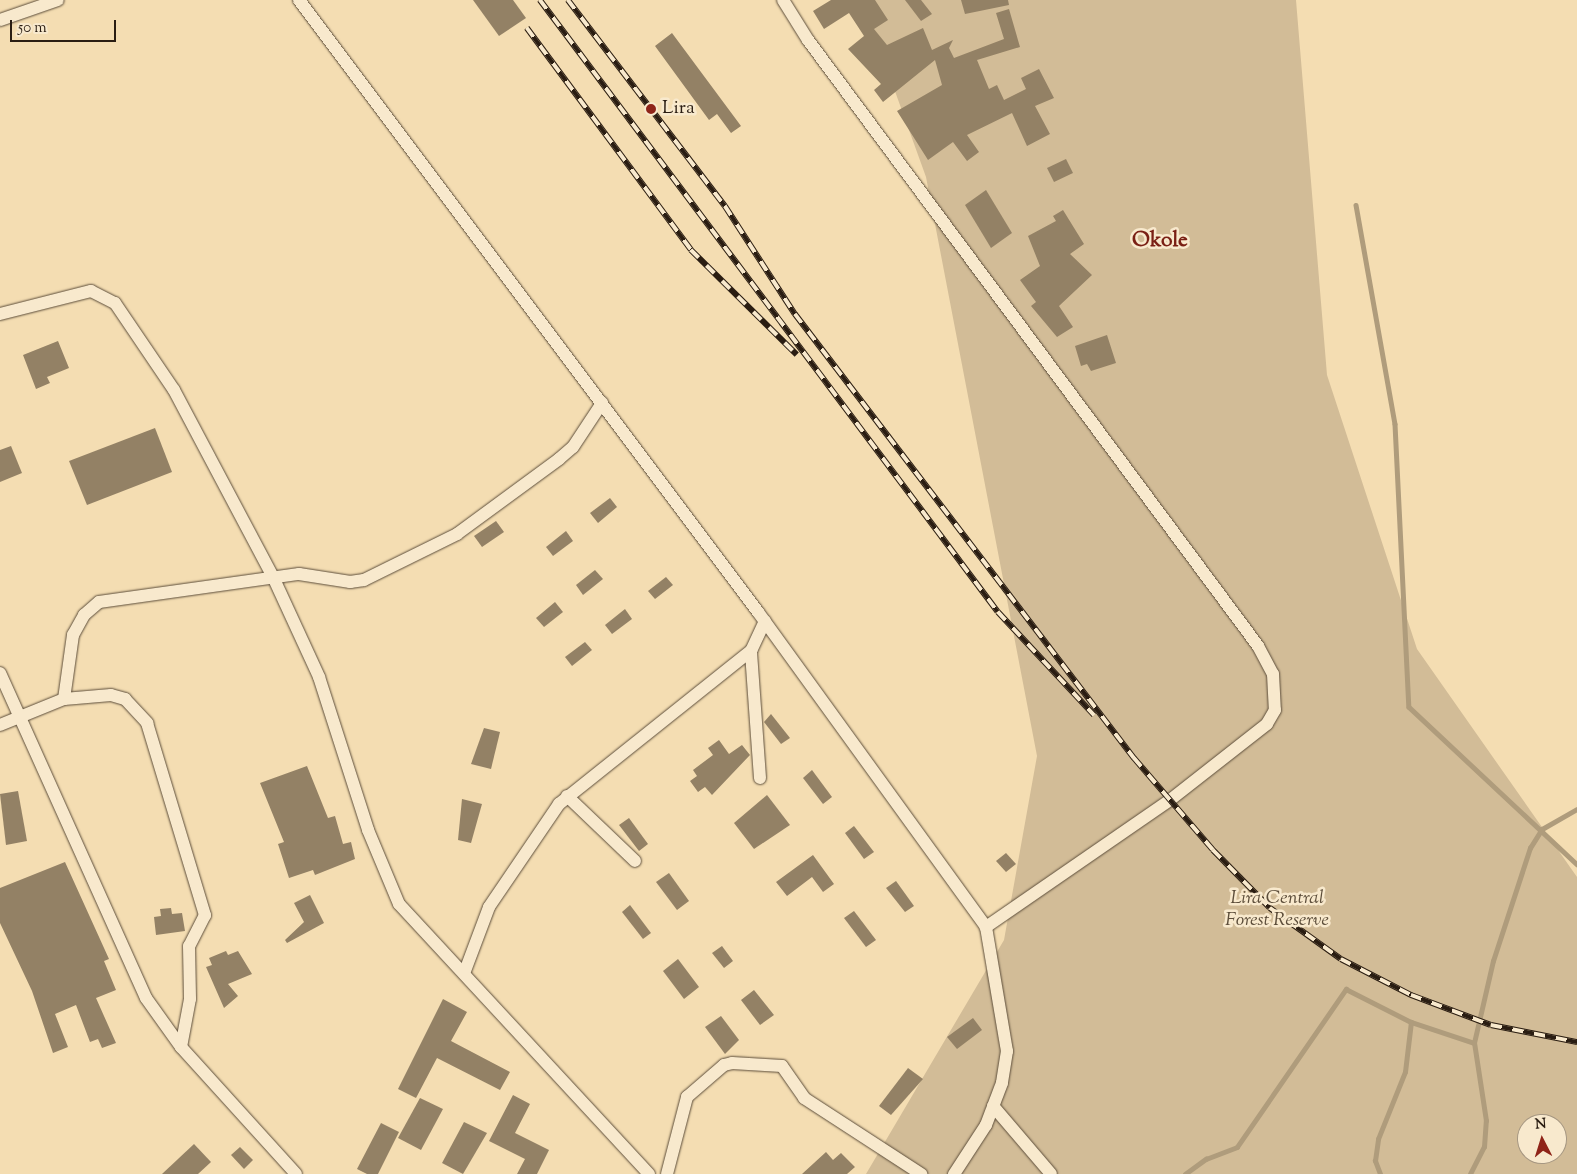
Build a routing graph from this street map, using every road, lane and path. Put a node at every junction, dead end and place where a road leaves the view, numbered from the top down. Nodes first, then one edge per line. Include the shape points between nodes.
1 (58, 0) edge
2 (299, 0) edge
3 (783, 0) edge
4 (0, 20) edge
5 (0, 314) edge
6 (602, 403) junction
7 (274, 579) junction
8 (765, 621) junction
9 (751, 651) junction
10 (0, 673) edge
11 (64, 699) junction
12 (19, 719) junction
13 (0, 725) edge
14 (760, 778) dead end
15 (567, 796) junction
16 (635, 861) dead end
17 (986, 927) junction
18 (465, 971) junction
19 (181, 1047) junction
20 (993, 1106) junction
21 (296, 1174) edge
22 (649, 1174) edge
23 (667, 1174) edge
24 (921, 1174) edge
25 (954, 1174) edge
26 (1051, 1174) edge

1 - 4 street
2 - 6 street
3 - 17 street via 808,40 1258,646 1273,674 1275,710 1267,724 1170,800
5 - 7 street via 91,291 115,303 174,390
6 - 7 street via 574,447 457,534 364,580 350,582 299,574
6 - 8 street
7 - 11 street via 99,602 84,615 73,635
7 - 18 street via 319,677 387,884 400,904
8 - 9 street
8 - 17 street
9 - 14 street
9 - 15 street
10 - 12 street
11 - 12 street
11 - 19 street via 111,695 134,706 147,723 205,915 189,946 190,999
12 - 13 street
12 - 19 street via 146,998
15 - 16 street
15 - 18 street via 489,908
17 - 20 street via 1007,1051
18 - 22 street
19 - 21 street
20 - 25 street
20 - 26 street
23 - 24 street via 687,1097 724,1065 732,1063 782,1066 804,1098

